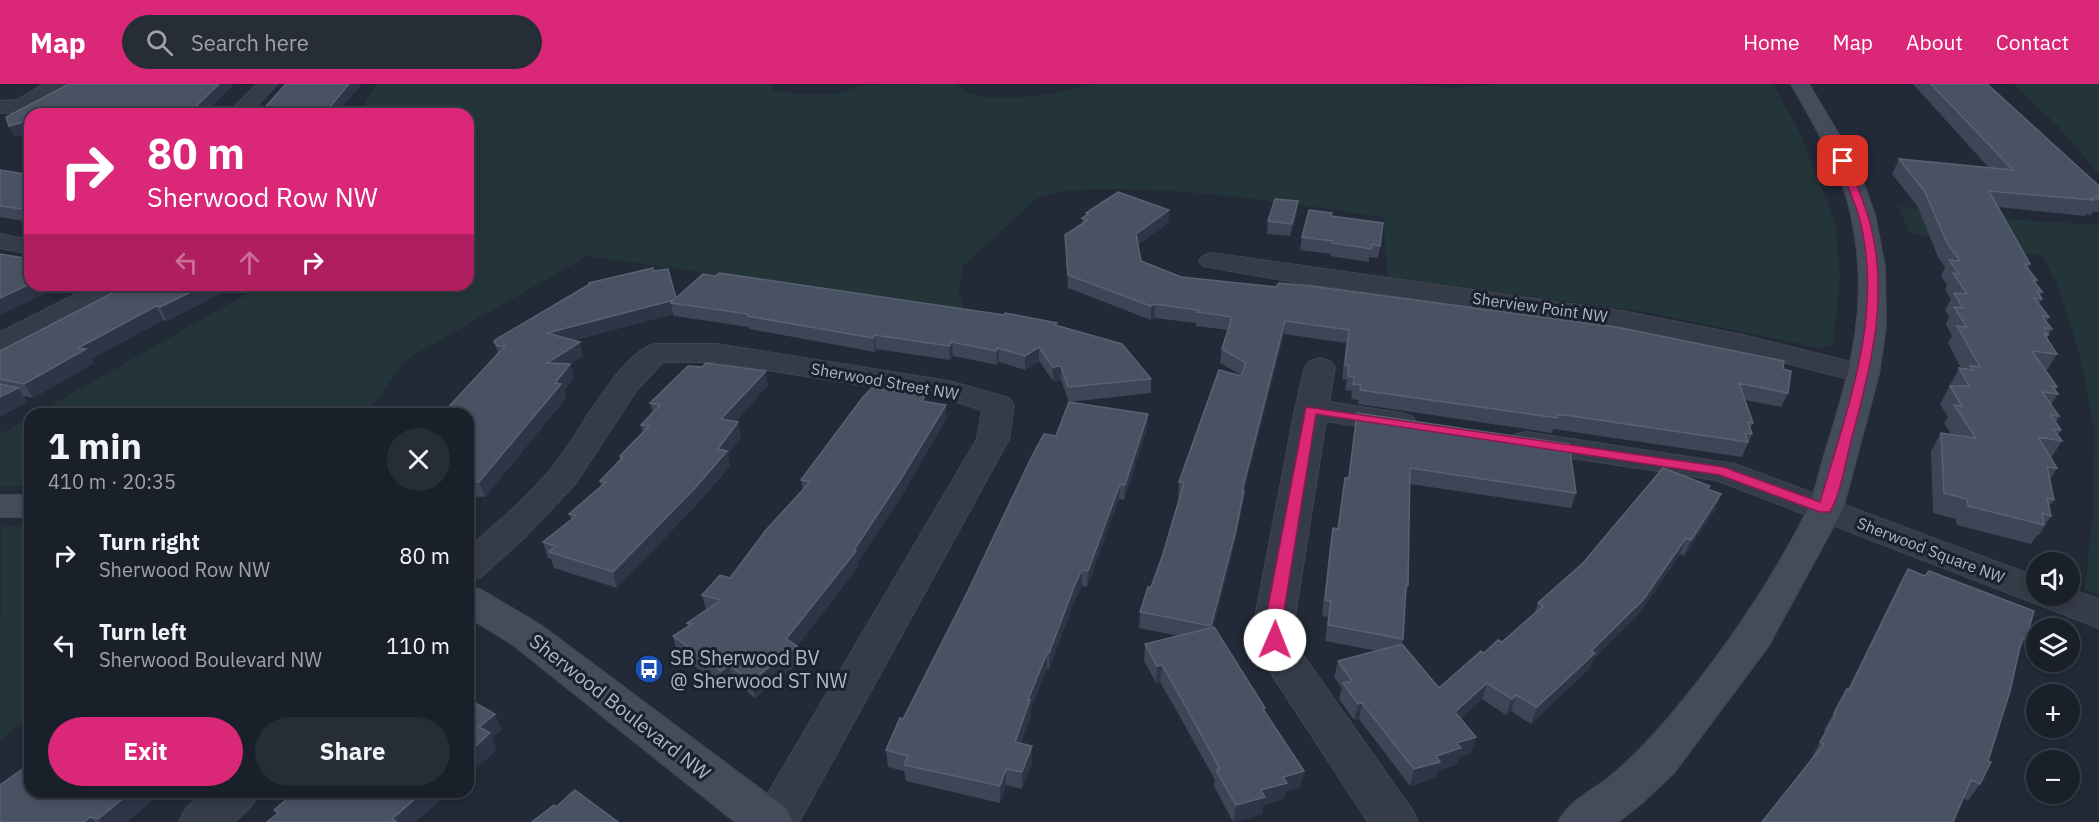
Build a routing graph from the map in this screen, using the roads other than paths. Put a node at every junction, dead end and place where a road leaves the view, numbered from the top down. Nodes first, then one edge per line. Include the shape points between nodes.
1 (24, 84) edge
2 (56, 84) edge
3 (268, 84) edge
4 (1800, 84) edge
5 (0, 102) edge
6 (0, 106) edge
7 (244, 108) edge
8 (0, 242) edge
9 (24, 245) edge
10 (1212, 261) dead end
11 (103, 291) edge
12 (0, 343) edge
13 (1320, 367) dead end
14 (1864, 374) junction
15 (1311, 409) junction
16 (1428, 427) edge
17 (1499, 438) edge
18 (0, 506) edge
19 (24, 506) edge
20 (1825, 509) junction
21 (474, 563) edge
22 (2026, 587) edge
23 (474, 603) edge
24 (2077, 606) edge
25 (2099, 614) edge
26 (229, 798) edge
27 (203, 822) edge
28 (769, 822) edge
29 (775, 822) edge
30 (1394, 822) edge
31 (1582, 822) edge

1 - 5 street
2 - 6 street via 32,102
3 - 7 street
4 - 14 street via 1843,161 1867,231 1873,296
8 - 9 street
10 - 14 street, Sherview Point NW via 1296,276 1629,320 1726,339
11 - 12 street
13 - 15 street
14 - 20 street
15 - 16 street
15 - 30 street via 1274,623 1275,640 1281,656
17 - 20 street, Sherwood Square NW via 1723,471
18 - 19 street
20 - 22 street, Sherwood Square NW
20 - 31 street via 1754,637 1685,728 1625,792
21 - 29 street, Sherwood Street NW via 564,476 624,386 656,353 717,353 950,390 998,405 993,439
23 - 28 street, Sherwood Boulevard NW via 527,635
24 - 25 street
26 - 27 street

